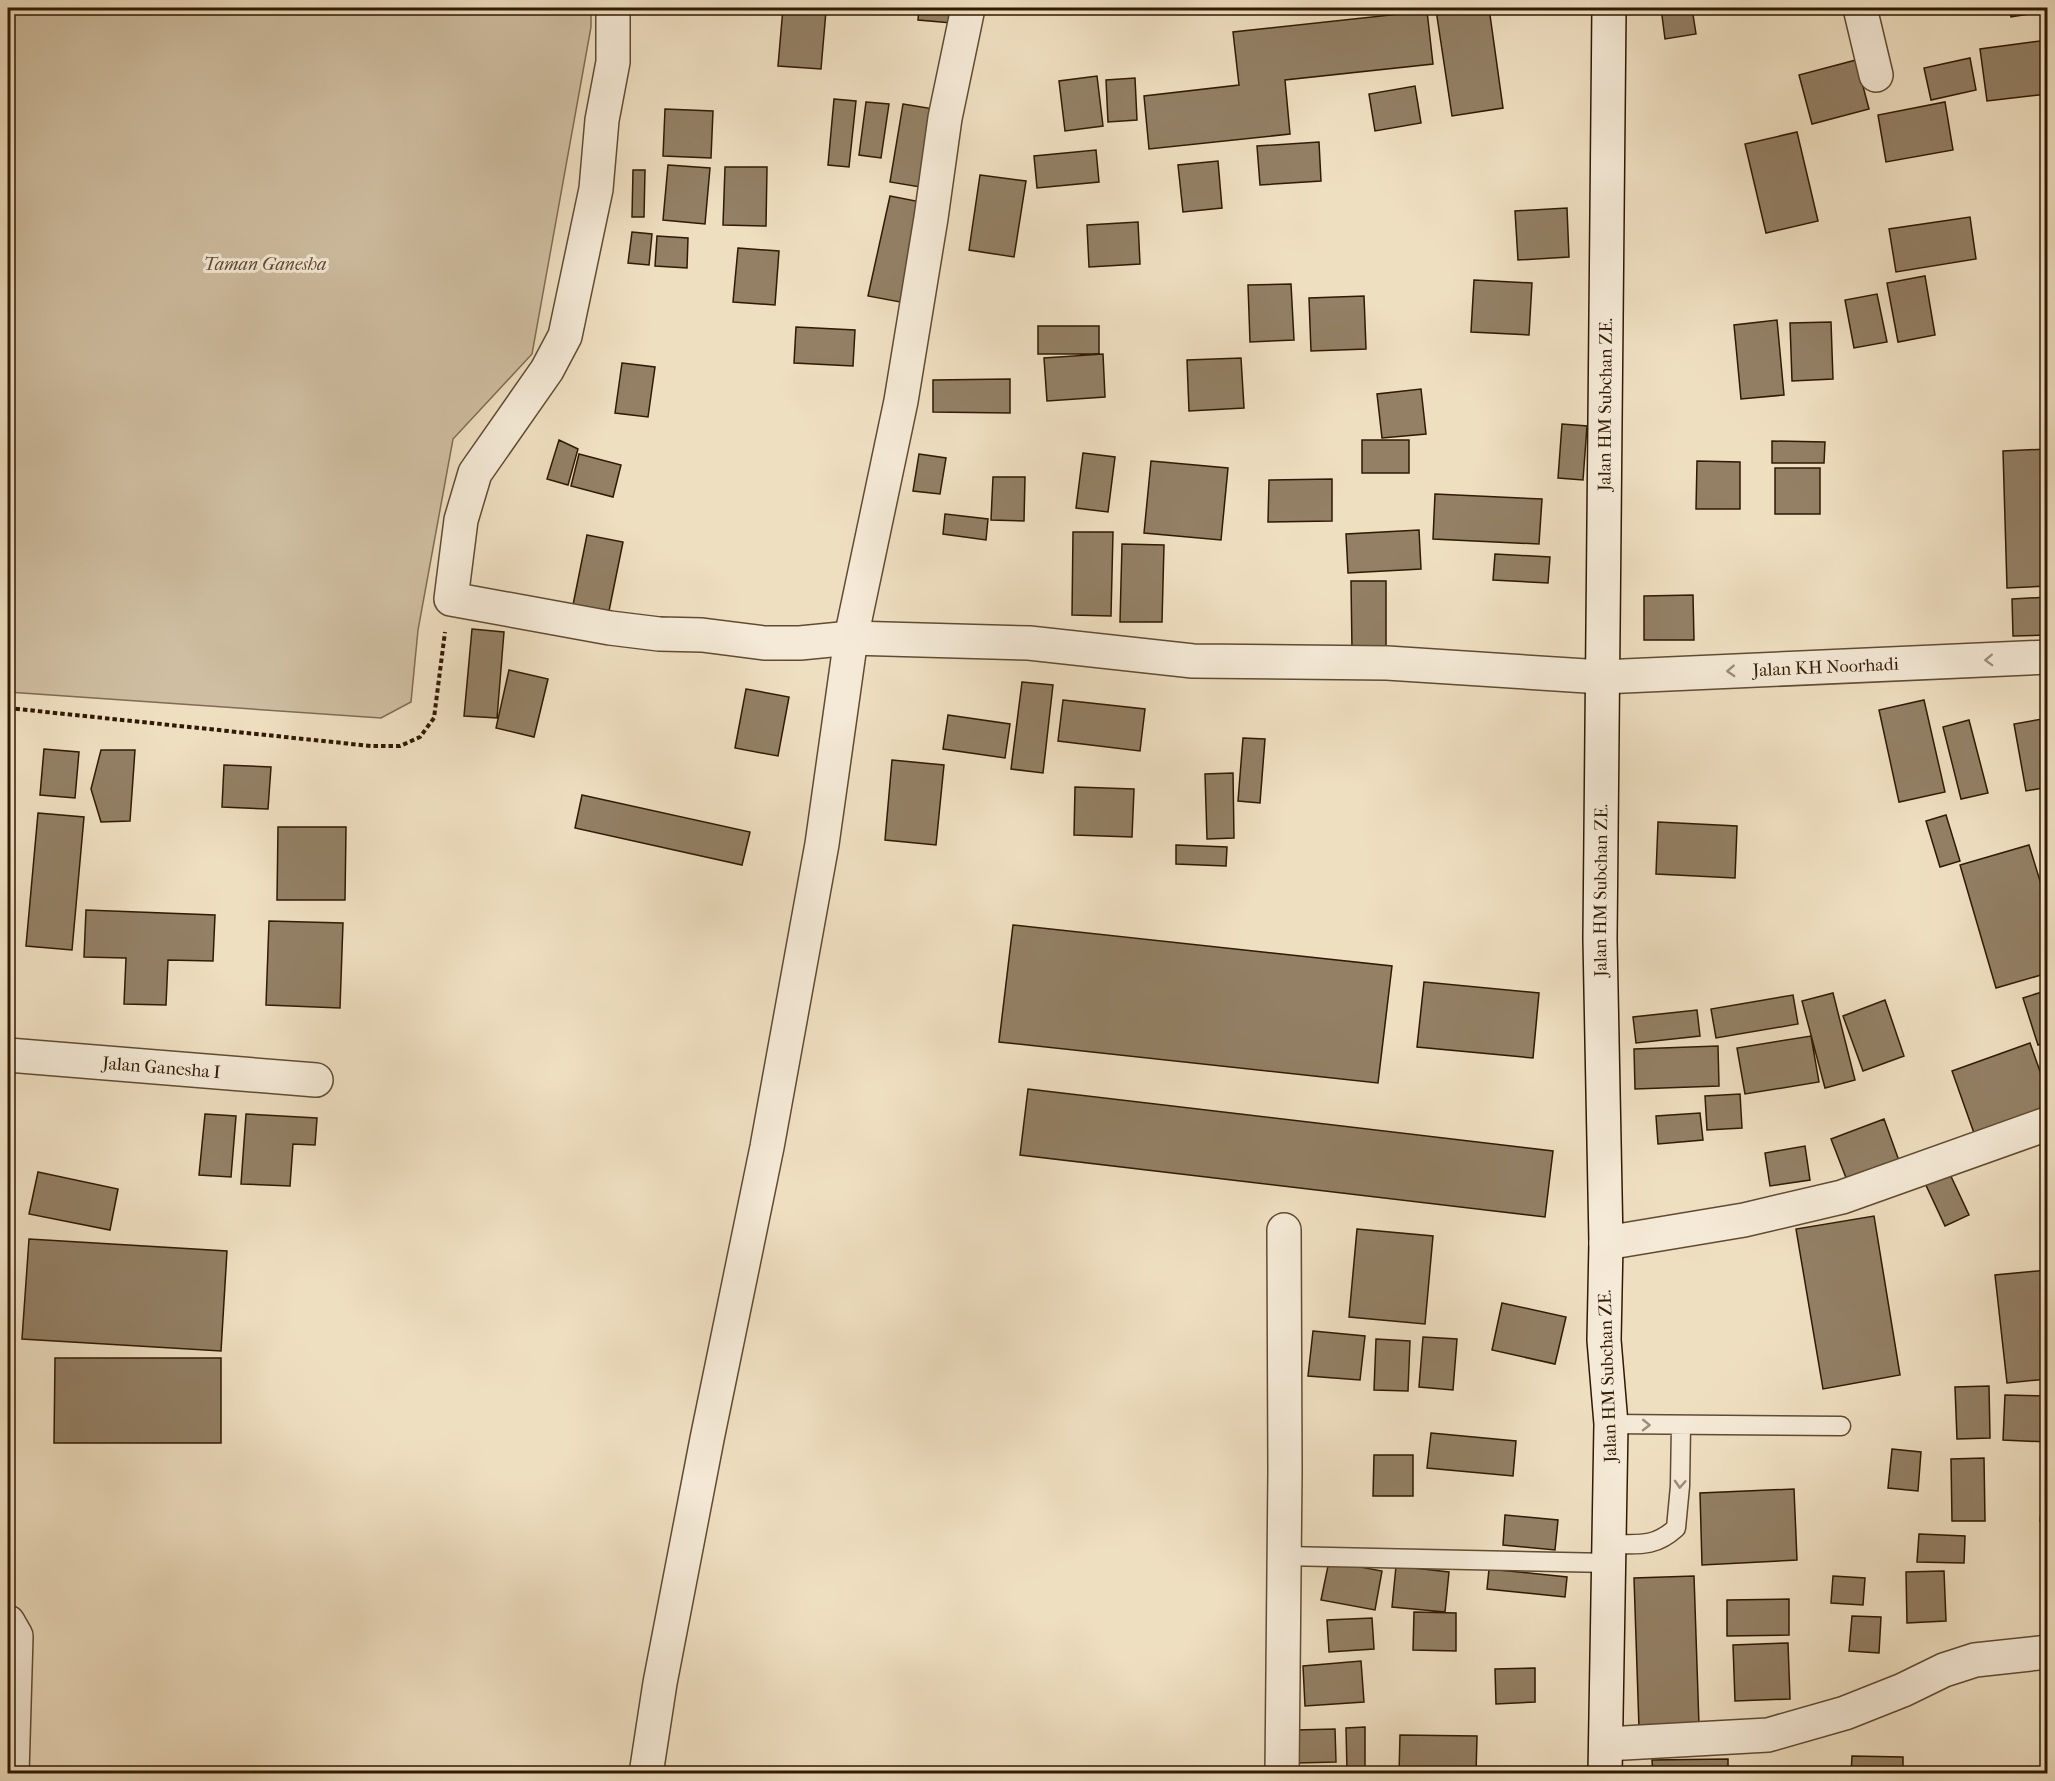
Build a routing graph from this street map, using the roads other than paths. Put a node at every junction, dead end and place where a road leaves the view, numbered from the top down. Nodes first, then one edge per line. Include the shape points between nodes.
1 (612, 8) edge
2 (968, 8) edge
3 (1609, 8) edge
4 (1860, 8) edge
5 (1876, 75) dead end
6 (851, 638) junction
7 (2048, 657) edge
8 (1602, 677) junction
9 (8, 1055) edge
10 (316, 1080) dead end
11 (2044, 1125) dead end
12 (1284, 1230) dead end
13 (1606, 1243) junction
14 (1611, 1424) junction
15 (1681, 1425) junction
16 (1841, 1426) dead end
17 (1610, 1554) junction
18 (1284, 1556) junction
19 (8, 1622) edge
20 (2048, 1652) edge
21 (1606, 1759) edge
22 (12, 1773) edge
23 (646, 1773) edge
24 (1282, 1773) edge

1 - 6 street, Jalan KH Noorhadi via 613,62 602,120 596,189 565,336 548,370 475,473 461,520 451,599 659,634 764,643
2 - 6 street via 945,118 900,401
3 - 8 street, Jalan HM Subchan ZE.
4 - 5 street
6 - 8 street, Jalan KH Noorhadi via 1029,643 1193,661 1387,663
6 - 23 street via 822,844
7 -> 8 street, Jalan KH Noorhadi
8 - 13 street, Jalan HM Subchan ZE. via 1600,939
9 - 10 street, Jalan Ganesha I
11 - 13 street via 1842,1197 1744,1220
12 - 18 street
13 - 14 street, Jalan HM Subchan ZE. via 1605,1340
14 -> 15 lane
14 - 17 street, Jalan HM Subchan ZE.
15 - 16 lane
15 -> 17 lane via 1676,1528 1664,1539
17 - 18 lane
17 - 21 street, Jalan HM Subchan ZE.
18 - 24 street
19 - 22 street via 16,1636
20 - 21 street via 1975,1660 1845,1713 1767,1735

